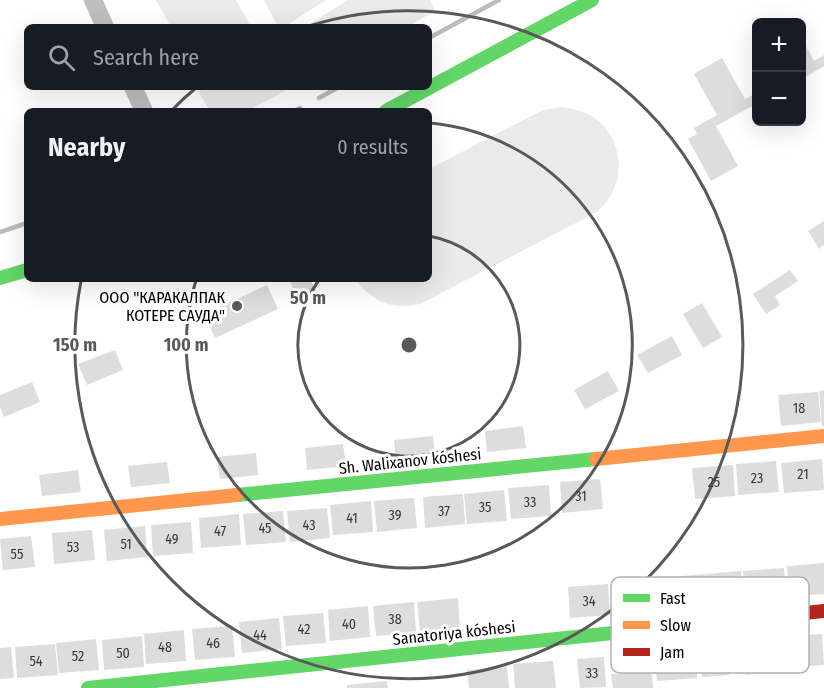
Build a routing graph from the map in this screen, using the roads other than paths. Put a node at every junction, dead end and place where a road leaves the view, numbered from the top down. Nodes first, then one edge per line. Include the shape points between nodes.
1 (93, 0) edge
2 (592, 0) edge
3 (104, 24) edge
4 (432, 86) edge
5 (134, 90) edge
6 (425, 90) edge
7 (143, 108) edge
8 (392, 108) edge
9 (24, 271) edge
10 (0, 278) edge
11 (824, 436) edge
12 (0, 519) edge
13 (824, 611) edge
14 (809, 613) edge
15 (611, 633) edge
16 (88, 688) edge

1 - 3 street
2 - 4 main road
5 - 7 street
6 - 8 main road
9 - 10 main road
11 - 12 main road, Sh. Walixanov kóshesi
13 - 14 main road, Sanatoriya kóshesi
15 - 16 main road, Sanatoriya kóshesi

